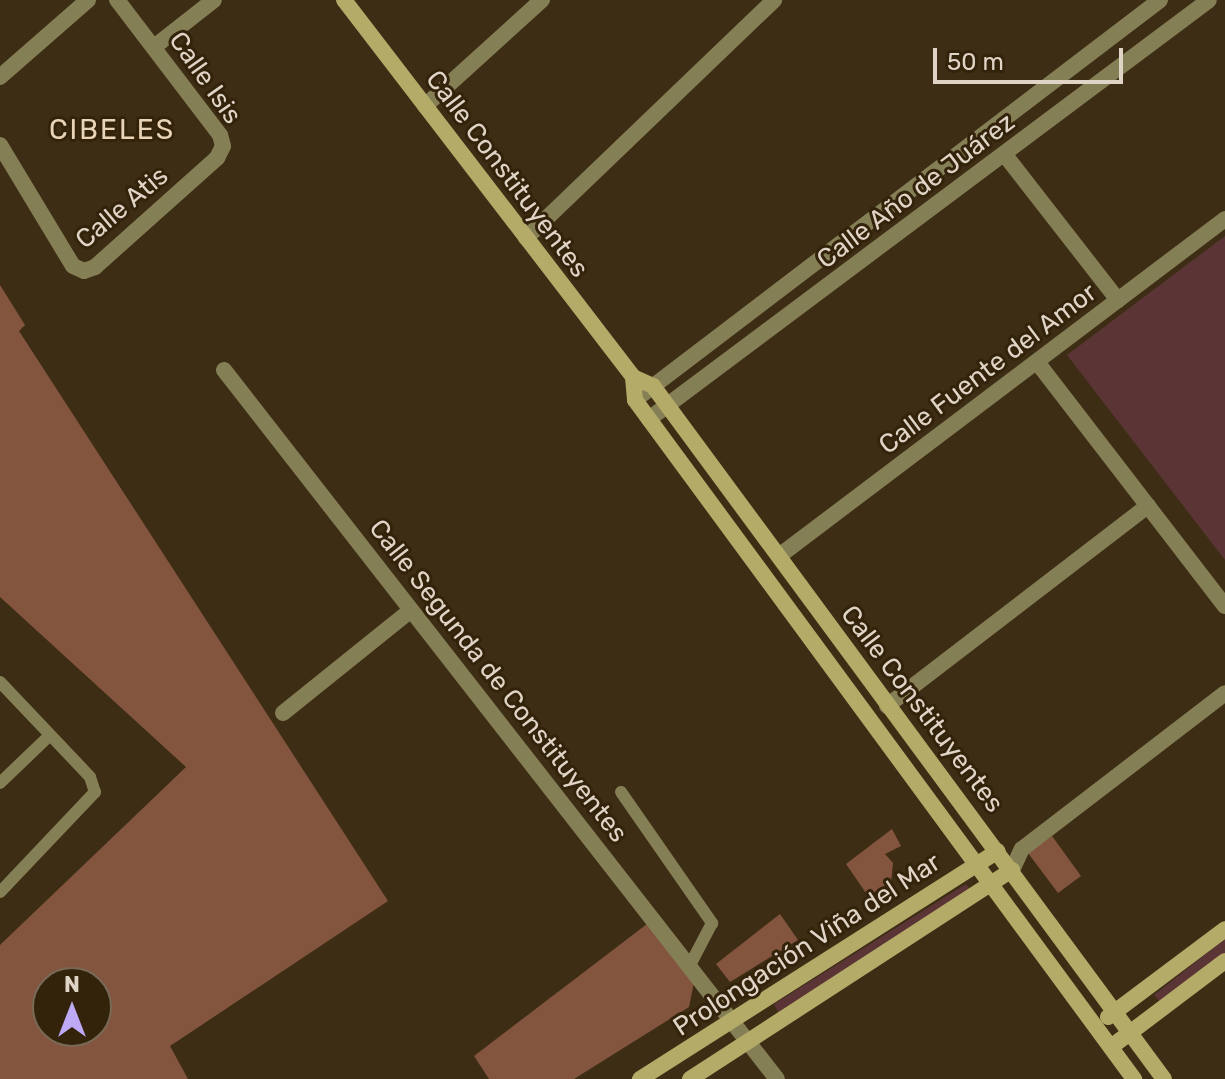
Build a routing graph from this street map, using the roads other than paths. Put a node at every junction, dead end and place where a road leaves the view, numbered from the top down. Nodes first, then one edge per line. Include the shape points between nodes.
1 (88, 0) edge
2 (117, 0) edge
3 (214, 0) edge
4 (344, 0) edge
5 (542, 0) edge
6 (774, 0) edge
7 (1160, 0) edge
8 (1209, 0) edge
9 (154, 47) junction
10 (0, 77) edge
11 (425, 106) junction
12 (0, 145) edge
13 (223, 146) joint
14 (1005, 155) junction
15 (1225, 219) edge
16 (526, 238) junction
17 (1118, 300) junction
18 (1037, 362) junction
19 (224, 370) dead end
20 (633, 377) junction
21 (653, 386) junction
22 (635, 400) junction
23 (668, 405) junction
24 (649, 419) junction
25 (1148, 506) junction
26 (779, 556) junction
27 (1225, 606) edge
28 (411, 610) junction
29 (0, 682) edge
30 (1225, 693) edge
31 (887, 706) junction
32 (283, 713) dead end
33 (50, 735) junction
34 (0, 783) edge
35 (621, 792) dead end
36 (1022, 849) junction
37 (998, 851) junction
38 (977, 865) junction
39 (1012, 870) junction
40 (990, 885) junction
41 (0, 892) edge
42 (1225, 929) edge
43 (1225, 961) edge
44 (690, 965) junction
45 (1115, 1012) junction
46 (735, 1021) junction
47 (1096, 1027) junction
48 (1131, 1033) junction
49 (751, 1042) junction
50 (1111, 1047) junction
51 (640, 1079) edge
52 (690, 1079) edge
53 (777, 1079) edge
54 (1134, 1079) edge
55 (1164, 1079) edge

1 - 10 street
2 - 9 street, Calle Isis
3 - 9 street
4 - 11 street, Calle Constituyentes
5 - 11 street
6 - 16 street
7 - 21 street, Calle Año de Juárez
8 - 14 street, Calle Año de Juárez
9 - 13 street, Calle Isis
11 - 16 street, Calle Constituyentes
12 - 13 street, Calle Atis via 73,266 84,271 95,267 217,158
14 - 17 street
14 - 23 street, Calle Año de Juárez
15 - 17 street, Calle Fuente del Amor
16 - 20 street, Calle Constituyentes
17 - 18 street, Calle Fuente del Amor
18 - 25 street
18 - 26 street, Calle Fuente del Amor
19 - 28 street, Calle Segunda de Constituyentes
20 - 21 street, Calle Constituyentes
20 - 22 street
21 - 22 street, Calle Año de Juárez
21 - 23 street, Calle Constituyentes
22 - 24 street, Calle Constituyentes
23 - 24 street, Calle Año de Juárez
23 - 26 street, Calle Constituyentes
24 - 38 street, Calle Constituyentes
25 - 27 street
25 - 31 street
26 - 31 street, Calle Constituyentes
28 - 32 street
28 - 44 street, Calle Segunda de Constituyentes
29 - 33 lane
30 - 36 street
31 - 37 street, Calle Constituyentes
33 - 34 lane
33 - 41 lane via 90,777 95,792
35 - 44 lane via 712,923
36 - 37 street
36 - 39 street
37 - 38 street, Prolongación Viña del Mar
37 - 39 street, Calle Constituyentes
38 - 40 street, Calle Constituyentes
38 - 46 street, Prolongación Viña del Mar
39 - 40 street, Prolongación Viña del Mar
39 - 45 street, Calle Constituyentes
40 - 47 street, Calle Constituyentes
40 - 49 street, Prolongación Viña del Mar
42 - 45 street
43 - 48 street
44 - 46 street, Calle Segunda de Constituyentes
45 - 47 street
45 - 48 street, Calle Constituyentes
46 - 49 street
46 - 51 street, Prolongación Viña del Mar
47 - 50 street, Calle Constituyentes
48 - 50 street
48 - 55 street, Calle Constituyentes
49 - 52 street, Prolongación Viña del Mar
49 - 53 street
50 - 54 street, Calle Constituyentes

